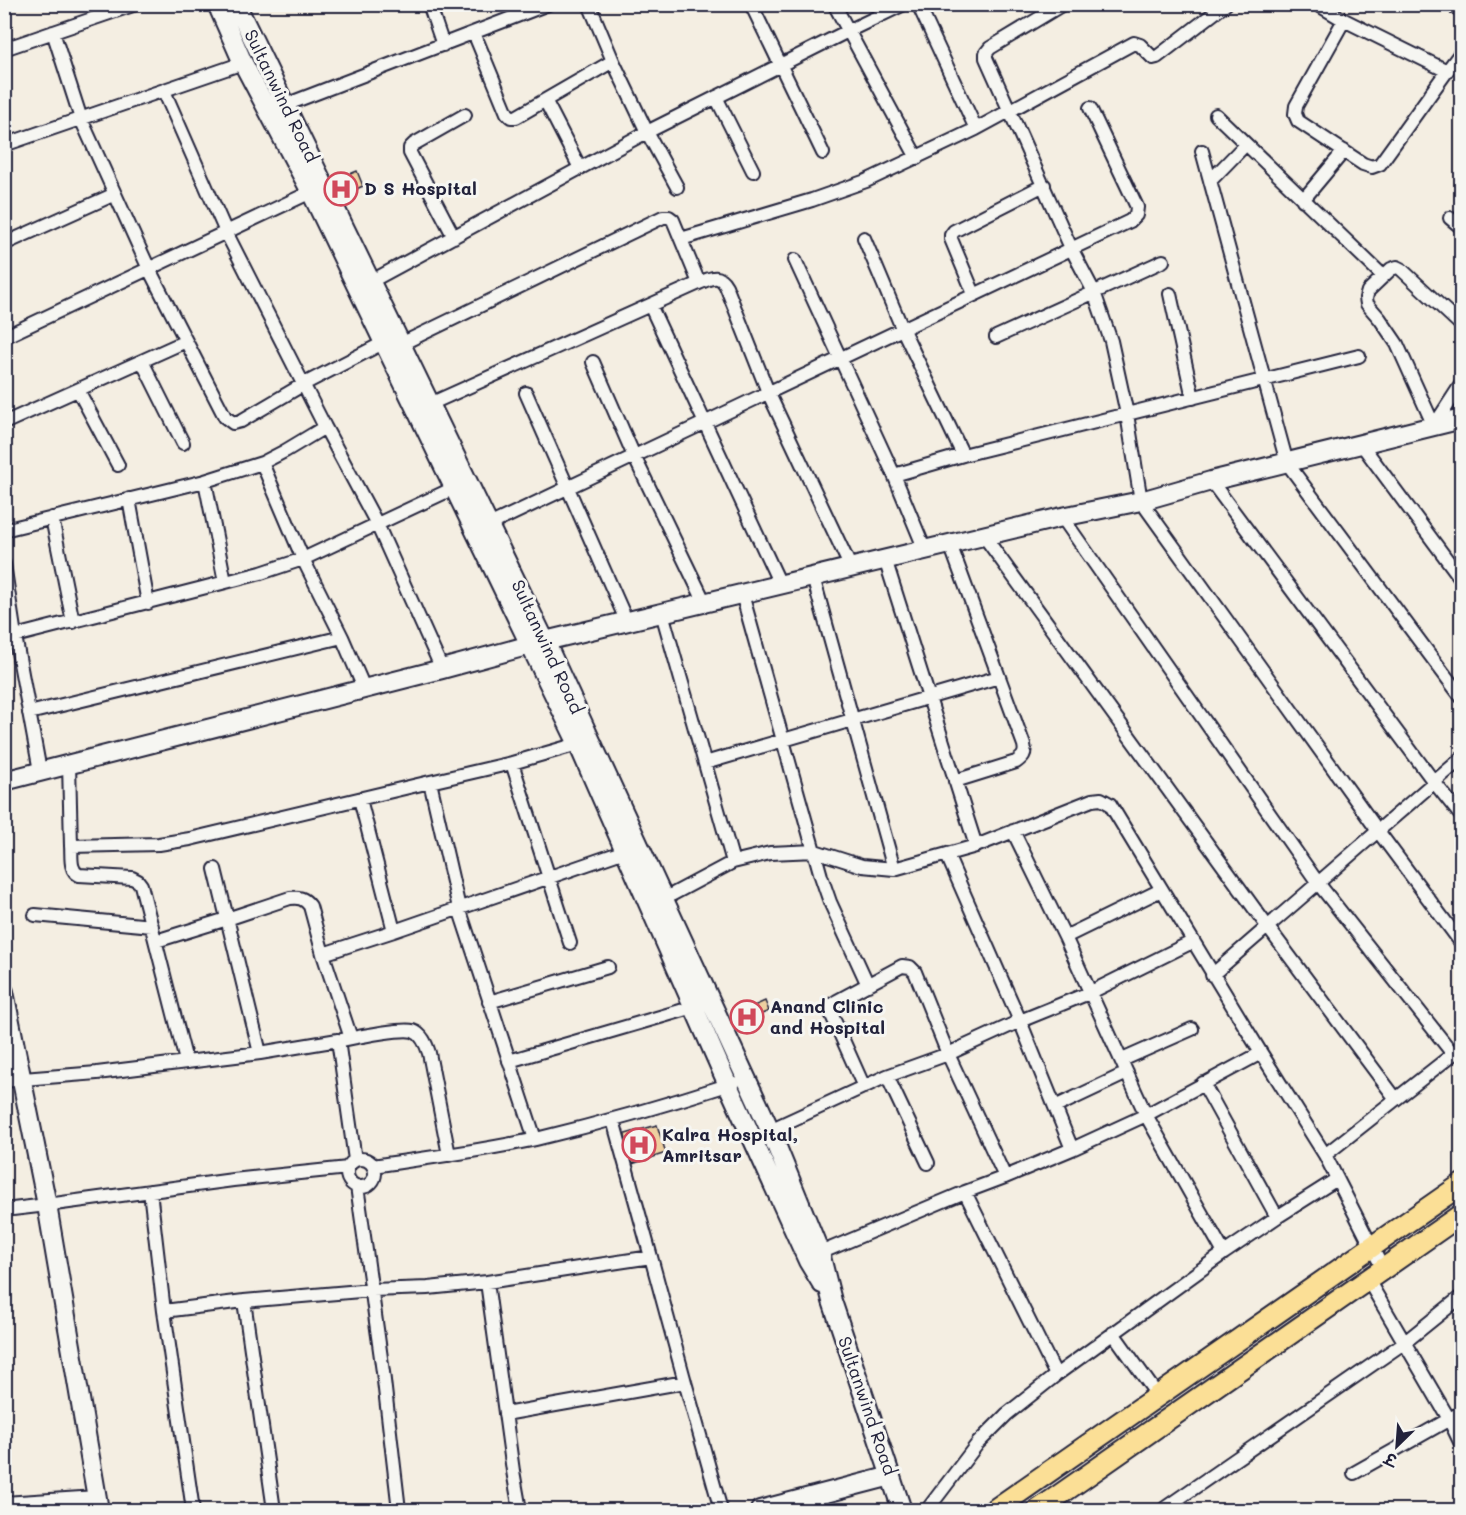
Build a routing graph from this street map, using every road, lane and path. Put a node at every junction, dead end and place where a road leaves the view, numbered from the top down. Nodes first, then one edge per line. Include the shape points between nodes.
1 (136, 4) edge
2 (217, 4) edge
3 (236, 4) edge
4 (429, 4) edge
5 (548, 4) edge
6 (589, 4) edge
7 (751, 4) edge
8 (834, 4) edge
9 (904, 4) edge
10 (918, 4) edge
11 (1064, 4) edge
12 (1226, 4) edge
13 (1317, 4) edge
14 (1449, 4) edge
15 (1461, 11) edge
16 (1344, 20) junction
17 (848, 30) junction
18 (53, 32) junction
19 (474, 33) junction
20 (443, 45) junction
21 (4, 49) edge
22 (1461, 51) edge
23 (613, 61) junction
24 (243, 63) junction
25 (781, 65) junction
26 (1447, 72) junction
27 (164, 91) junction
28 (716, 97) junction
29 (545, 100) junction
30 (276, 108) junction
31 (1090, 108) dead end
32 (1010, 111) junction
33 (465, 115) dead end
34 (1215, 115) dead end
35 (81, 120) junction
36 (976, 129) junction
37 (647, 132) junction
38 (1245, 144) junction
39 (4, 145) edge
40 (1202, 151) dead end
41 (1344, 151) junction
42 (823, 153) dead end
43 (917, 158) junction
44 (580, 168) junction
45 (753, 171) dead end
46 (1210, 181) junction
47 (1044, 184) junction
48 (677, 188) dead end
49 (311, 192) junction
50 (115, 194) junction
51 (1303, 200) junction
52 (1450, 218) dead end
53 (1461, 228) edge
54 (226, 232) junction
55 (454, 237) junction
56 (864, 238) dead end
57 (681, 239) junction
58 (4, 244) edge
59 (1071, 248) junction
60 (795, 260) dead end
61 (1163, 261) dead end
62 (149, 269) junction
63 (1383, 276) junction
64 (699, 282) junction
65 (364, 285) junction
66 (1095, 292) junction
67 (974, 294) junction
68 (1170, 294) dead end
69 (650, 305) junction
70 (1461, 326) edge
71 (902, 328) junction
72 (4, 337) edge
73 (996, 337) dead end
74 (186, 341) junction
75 (392, 344) junction
76 (1359, 356) dead end
77 (840, 358) junction
78 (142, 361) junction
79 (593, 362) dead end
80 (1264, 379) junction
81 (1461, 383) edge
82 (304, 384) junction
83 (78, 390) junction
84 (768, 392) junction
85 (526, 393) dead end
86 (1193, 398) junction
87 (430, 404) junction
88 (1127, 414) junction
89 (1461, 419) edge
90 (4, 423) edge
91 (704, 423) junction
92 (1434, 426) junction
93 (325, 427) junction
94 (183, 443) dead end
95 (1362, 445) junction
96 (963, 455) junction
97 (634, 456) junction
98 (262, 463) junction
99 (1287, 463) junction
100 (117, 465) dead end
101 (894, 475) junction
102 (205, 481) junction
103 (1211, 481) junction
104 (454, 488) junction
105 (567, 488) junction
106 (129, 499) junction
107 (1141, 501) junction
108 (1062, 517) junction
109 (52, 518) junction
110 (378, 524) junction
111 (489, 525) junction
112 (4, 530) edge
113 (984, 536) junction
114 (950, 544) junction
115 (925, 550) junction
116 (303, 559) junction
117 (885, 560) junction
118 (4, 564) edge
119 (851, 568) junction
120 (813, 577) junction
121 (1461, 580) edge
122 (225, 582) junction
123 (780, 584) junction
124 (742, 594) junction
125 (148, 603) junction
126 (705, 603) junction
127 (662, 613) junction
128 (73, 622) junction
129 (627, 622) junction
130 (15, 636) junction
131 (342, 637) junction
132 (538, 643) junction
133 (442, 669) junction
134 (999, 677) junction
135 (364, 688) junction
136 (929, 698) junction
137 (1461, 698) edge
138 (29, 713) junction
139 (853, 721) junction
140 (783, 740) junction
141 (578, 744) junction
142 (1461, 758) edge
143 (512, 763) junction
144 (705, 763) junction
145 (69, 764) junction
146 (40, 771) junction
147 (4, 781) edge
148 (955, 781) junction
149 (430, 782) junction
150 (1434, 782) junction
151 (360, 799) junction
152 (1461, 817) edge
153 (1013, 831) junction
154 (1378, 831) junction
155 (71, 846) junction
156 (976, 846) junction
157 (625, 851) junction
158 (814, 851) junction
159 (947, 855) junction
160 (733, 862) junction
161 (216, 869) dead end
162 (894, 869) junction
163 (548, 878) junction
164 (1318, 883) junction
165 (1161, 890) junction
166 (657, 903) junction
167 (459, 908) junction
168 (34, 915) dead end
169 (227, 919) junction
170 (152, 926) junction
171 (1267, 926) junction
172 (394, 931) junction
173 (1065, 938) junction
174 (156, 941) junction
175 (1192, 942) junction
176 (570, 943) dead end
177 (1461, 944) edge
178 (323, 954) junction
179 (608, 967) dead end
180 (1212, 975) junction
181 (868, 985) junction
182 (4, 992) edge
183 (1089, 993) junction
184 (489, 1002) junction
185 (694, 1007) junction
186 (1020, 1021) junction
187 (1191, 1029) dead end
188 (344, 1039) junction
189 (1457, 1050) edge
190 (260, 1053) junction
191 (1260, 1053) junction
192 (948, 1054) junction
193 (1122, 1060) junction
194 (186, 1061) junction
195 (509, 1061) junction
196 (1127, 1073) junction
197 (887, 1076) junction
198 (747, 1078) junction
199 (14, 1080) edge
200 (1203, 1083) junction
201 (728, 1085) junction
202 (864, 1087) junction
203 (1396, 1099) junction
204 (1056, 1107) junction
205 (1146, 1115) junction
206 (613, 1120) junction
207 (770, 1130) junction
208 (535, 1139) junction
209 (1072, 1149) junction
210 (449, 1155) junction
211 (1325, 1155) junction
212 (928, 1163) dead end
213 (351, 1164) junction
214 (373, 1166) junction
215 (1005, 1177) junction
216 (1337, 1179) junction
217 (1461, 1184) edge
218 (357, 1186) junction
219 (150, 1191) junction
220 (965, 1192) junction
221 (47, 1205) junction
222 (4, 1210) edge
223 (1461, 1214) edge
224 (1277, 1217) junction
225 (1372, 1246) junction
226 (820, 1253) junction
227 (1224, 1253) junction
228 (651, 1257) junction
229 (1375, 1275) junction
230 (488, 1282) junction
231 (372, 1290) junction
232 (1461, 1296) edge
233 (832, 1300) junction
234 (244, 1301) junction
235 (164, 1311) junction
236 (1113, 1334) junction
237 (1405, 1342) junction
238 (1056, 1375) junction
239 (685, 1382) junction
240 (1158, 1396) junction
241 (1461, 1412) edge
242 (505, 1414) junction
243 (1449, 1419) junction
244 (1461, 1446) edge
245 (1354, 1473) dead end
246 (891, 1476) junction
247 (4, 1503) edge
248 (98, 1504) edge
249 (1166, 1508) dead end
250 (193, 1510) edge
251 (274, 1510) edge
252 (399, 1510) edge
253 (520, 1510) edge
254 (722, 1510) edge
255 (760, 1510) edge
256 (902, 1510) edge
257 (927, 1510) edge
258 (994, 1510) edge
259 (1038, 1510) edge

1 - 18 street
2 - 24 main road
3 - 30 main road, Sultanwind Road
4 - 20 street
5 - 19 street
6 - 23 street
7 - 25 street
8 - 17 street
9 - 17 street
10 - 36 street
11 - 32 street via 986,52
12 - 32 street via 1157,57 1134,43
13 - 16 street
14 - 15 street
16 - 26 street
16 - 41 street via 1295,114 1298,121
17 - 25 street
17 - 43 street
18 - 21 street
18 - 35 street
19 - 20 street
19 - 29 street via 511,117
20 - 30 street
22 - 26 street
23 - 29 street
23 - 37 street
24 - 27 street
24 - 30 main road
25 - 28 street
25 - 42 street
26 - 41 street via 1380,164 1363,164
27 - 35 street
27 - 54 street
28 - 37 street
28 - 45 street
29 - 44 street
30 - 49 main road
30 - 65 main road, Sultanwind Road
31 - 59 street via 1137,207 1136,215
32 - 36 street
32 - 47 street
33 - 55 street via 410,148
34 - 38 street
35 - 39 street
35 - 50 street
36 - 43 street
37 - 44 street
37 - 48 street
38 - 46 street
38 - 51 street
40 - 46 street
41 - 51 street
43 - 57 street via 812,200
44 - 55 street
46 - 80 street
47 - 59 street
47 - 67 street via 951,235
49 - 54 street
49 - 65 main road
50 - 58 street
50 - 62 street
51 - 63 street
52 - 53 street
54 - 62 street
54 - 82 street
55 - 65 street
56 - 71 street
57 - 64 street
57 - 75 street via 673,220 663,217
59 - 66 street
59 - 67 street
60 - 77 street
61 - 66 street
62 - 72 street
62 - 74 street
63 - 70 street via 1396,267 1401,269
63 - 92 street via 1368,291 1367,304 1397,344
64 - 69 street
64 - 84 street via 723,280
65 - 75 main road, Sultanwind Road
66 - 73 street
66 - 88 street via 1111,341
67 - 71 street
68 - 86 street
69 - 87 street
69 - 91 street
71 - 77 street
71 - 96 street
74 - 78 street
74 - 82 street via 225,417 233,423
75 - 82 street
75 - 87 main road, Sultanwind Road
75 - 104 main road, Sultanwind Road
76 - 80 street
77 - 84 street
77 - 101 street
78 - 83 street
78 - 94 street
79 - 97 street
80 - 86 street
80 - 99 street
81 - 92 street
82 - 93 street
83 - 90 street
83 - 100 street
84 - 91 street
84 - 119 street
85 - 105 street
86 - 88 street
87 - 111 main road, Sultanwind Road
88 - 96 street
88 - 107 street
89 - 92 main road
91 - 97 street
91 - 123 street
92 - 95 main road
93 - 98 street
93 - 110 street
95 - 99 main road
95 - 121 street
96 - 101 street
97 - 105 street
97 - 126 street
98 - 102 street
98 - 116 street
99 - 103 main road
99 - 137 street
101 - 115 street
102 - 106 street
102 - 122 street
103 - 107 main road
103 - 150 street
104 - 110 street
104 - 132 main road, Sultanwind Road
105 - 111 street
105 - 129 street
106 - 109 street
106 - 125 street
107 - 108 main road
107 - 154 street
108 - 113 main road
108 - 164 street
109 - 112 street
109 - 128 street
110 - 116 street
110 - 133 street
111 - 132 main road, Sultanwind Road
113 - 114 main road
113 - 171 street
114 - 115 main road
114 - 134 street
115 - 117 main road
116 - 122 street
116 - 131 street
117 - 119 main road
117 - 136 street
118 - 130 street
119 - 120 main road
120 - 123 main road
120 - 139 street
122 - 125 street
123 - 124 main road
124 - 126 main road
124 - 140 street
125 - 128 street
126 - 127 main road
127 - 129 main road
127 - 144 street
128 - 130 street
129 - 132 main road
130 - 138 street
131 - 135 street
131 - 138 street
132 - 133 main road
132 - 141 main road, Sultanwind Road
132 - 166 main road, Sultanwind Road
133 - 135 main road
134 - 136 street
134 - 148 street via 1025,752 1016,762
135 - 145 main road
136 - 139 street
136 - 148 street
138 - 146 street
139 - 140 street
139 - 162 street
140 - 144 street
140 - 158 street
141 - 143 street
141 - 157 main road, Sultanwind Road
142 - 150 street
143 - 149 street
143 - 163 street
144 - 160 street
145 - 146 main road
145 - 155 street
146 - 147 main road
148 - 156 street
149 - 151 street
149 - 167 street
150 - 152 street
150 - 154 street
151 - 155 street via 190,839 159,844
151 - 172 street
153 - 156 street
153 - 165 street via 1101,799 1110,804
153 - 173 street
154 - 164 street
154 - 177 street
155 - 170 street via 74,873 138,881
156 - 159 street
157 - 163 street
157 - 166 main road, Sultanwind Road
158 - 160 street via 770,853
158 - 162 street via 862,866
158 - 181 street via 830,902
159 - 162 street
159 - 186 street
160 - 166 street
161 - 169 street
163 - 167 street
163 - 176 street
164 - 171 street
164 - 189 street
165 - 173 street
165 - 175 street
166 - 185 main road, Sultanwind Road
166 - 198 main road, Sultanwind Road
167 - 172 street
167 - 184 street
168 - 170 street
169 - 174 street
169 - 178 street via 299,897 310,906
169 - 190 street
170 - 174 street
171 - 180 street
171 - 203 street
172 - 178 street
173 - 183 street
174 - 194 street
175 - 180 street
175 - 183 street
178 - 188 street
179 - 184 street
180 - 191 street
181 - 192 street via 902,966 910,967
181 - 202 street via 830,1008
182 - 199 main road
183 - 186 street
183 - 193 street
184 - 195 street
185 - 195 street
185 - 201 main road, Sultanwind Road
186 - 192 street
186 - 204 street
187 - 193 street
188 - 190 street
188 - 210 street via 402,1031 421,1036 429,1053
188 - 213 street
189 - 203 street
190 - 194 street
191 - 200 street
191 - 211 street
192 - 197 street
192 - 215 street
193 - 196 street
194 - 199 street
195 - 208 street
196 - 204 street
196 - 205 street
197 - 202 street
197 - 212 street
198 - 201 street
198 - 207 main road, Sultanwind Road
199 - 221 main road
200 - 205 street
200 - 224 street
201 - 206 street
201 - 233 main road, Sultanwind Road via 808,1261
202 - 207 street
203 - 211 street
204 - 209 street
205 - 209 street
205 - 227 street
206 - 208 street
206 - 228 street
207 - 226 main road, Sultanwind Road
208 - 210 street
209 - 215 street
210 - 214 street
211 - 216 street
213 - 214 street via 365,1159
213 - 218 street via 348,1179
213 - 219 street
214 - 218 street via 371,1182
215 - 220 street
216 - 224 street
216 - 225 street
217 - 225 main road
218 - 231 street
219 - 221 street
219 - 235 street
220 - 226 street
220 - 238 street
221 - 222 street
221 - 248 main road
223 - 229 main road
224 - 227 street
225 - 229 street
225 - 240 main road
226 - 233 main road, Sultanwind Road
227 - 236 street
228 - 230 street
228 - 239 street
229 - 237 street
229 - 259 main road
230 - 231 street
230 - 242 street
231 - 234 street
231 - 252 street
232 - 237 street
233 - 246 main road, Sultanwind Road
234 - 235 street
234 - 251 street
235 - 250 street
236 - 238 street
236 - 240 street
237 - 243 street
237 - 249 street
238 - 257 street via 996,1424
239 - 242 street
239 - 254 street
240 - 258 main road
241 - 243 street
242 - 253 street
243 - 244 street
243 - 245 street
246 - 255 main road
246 - 256 main road, Sultanwind Road
247 - 248 street

